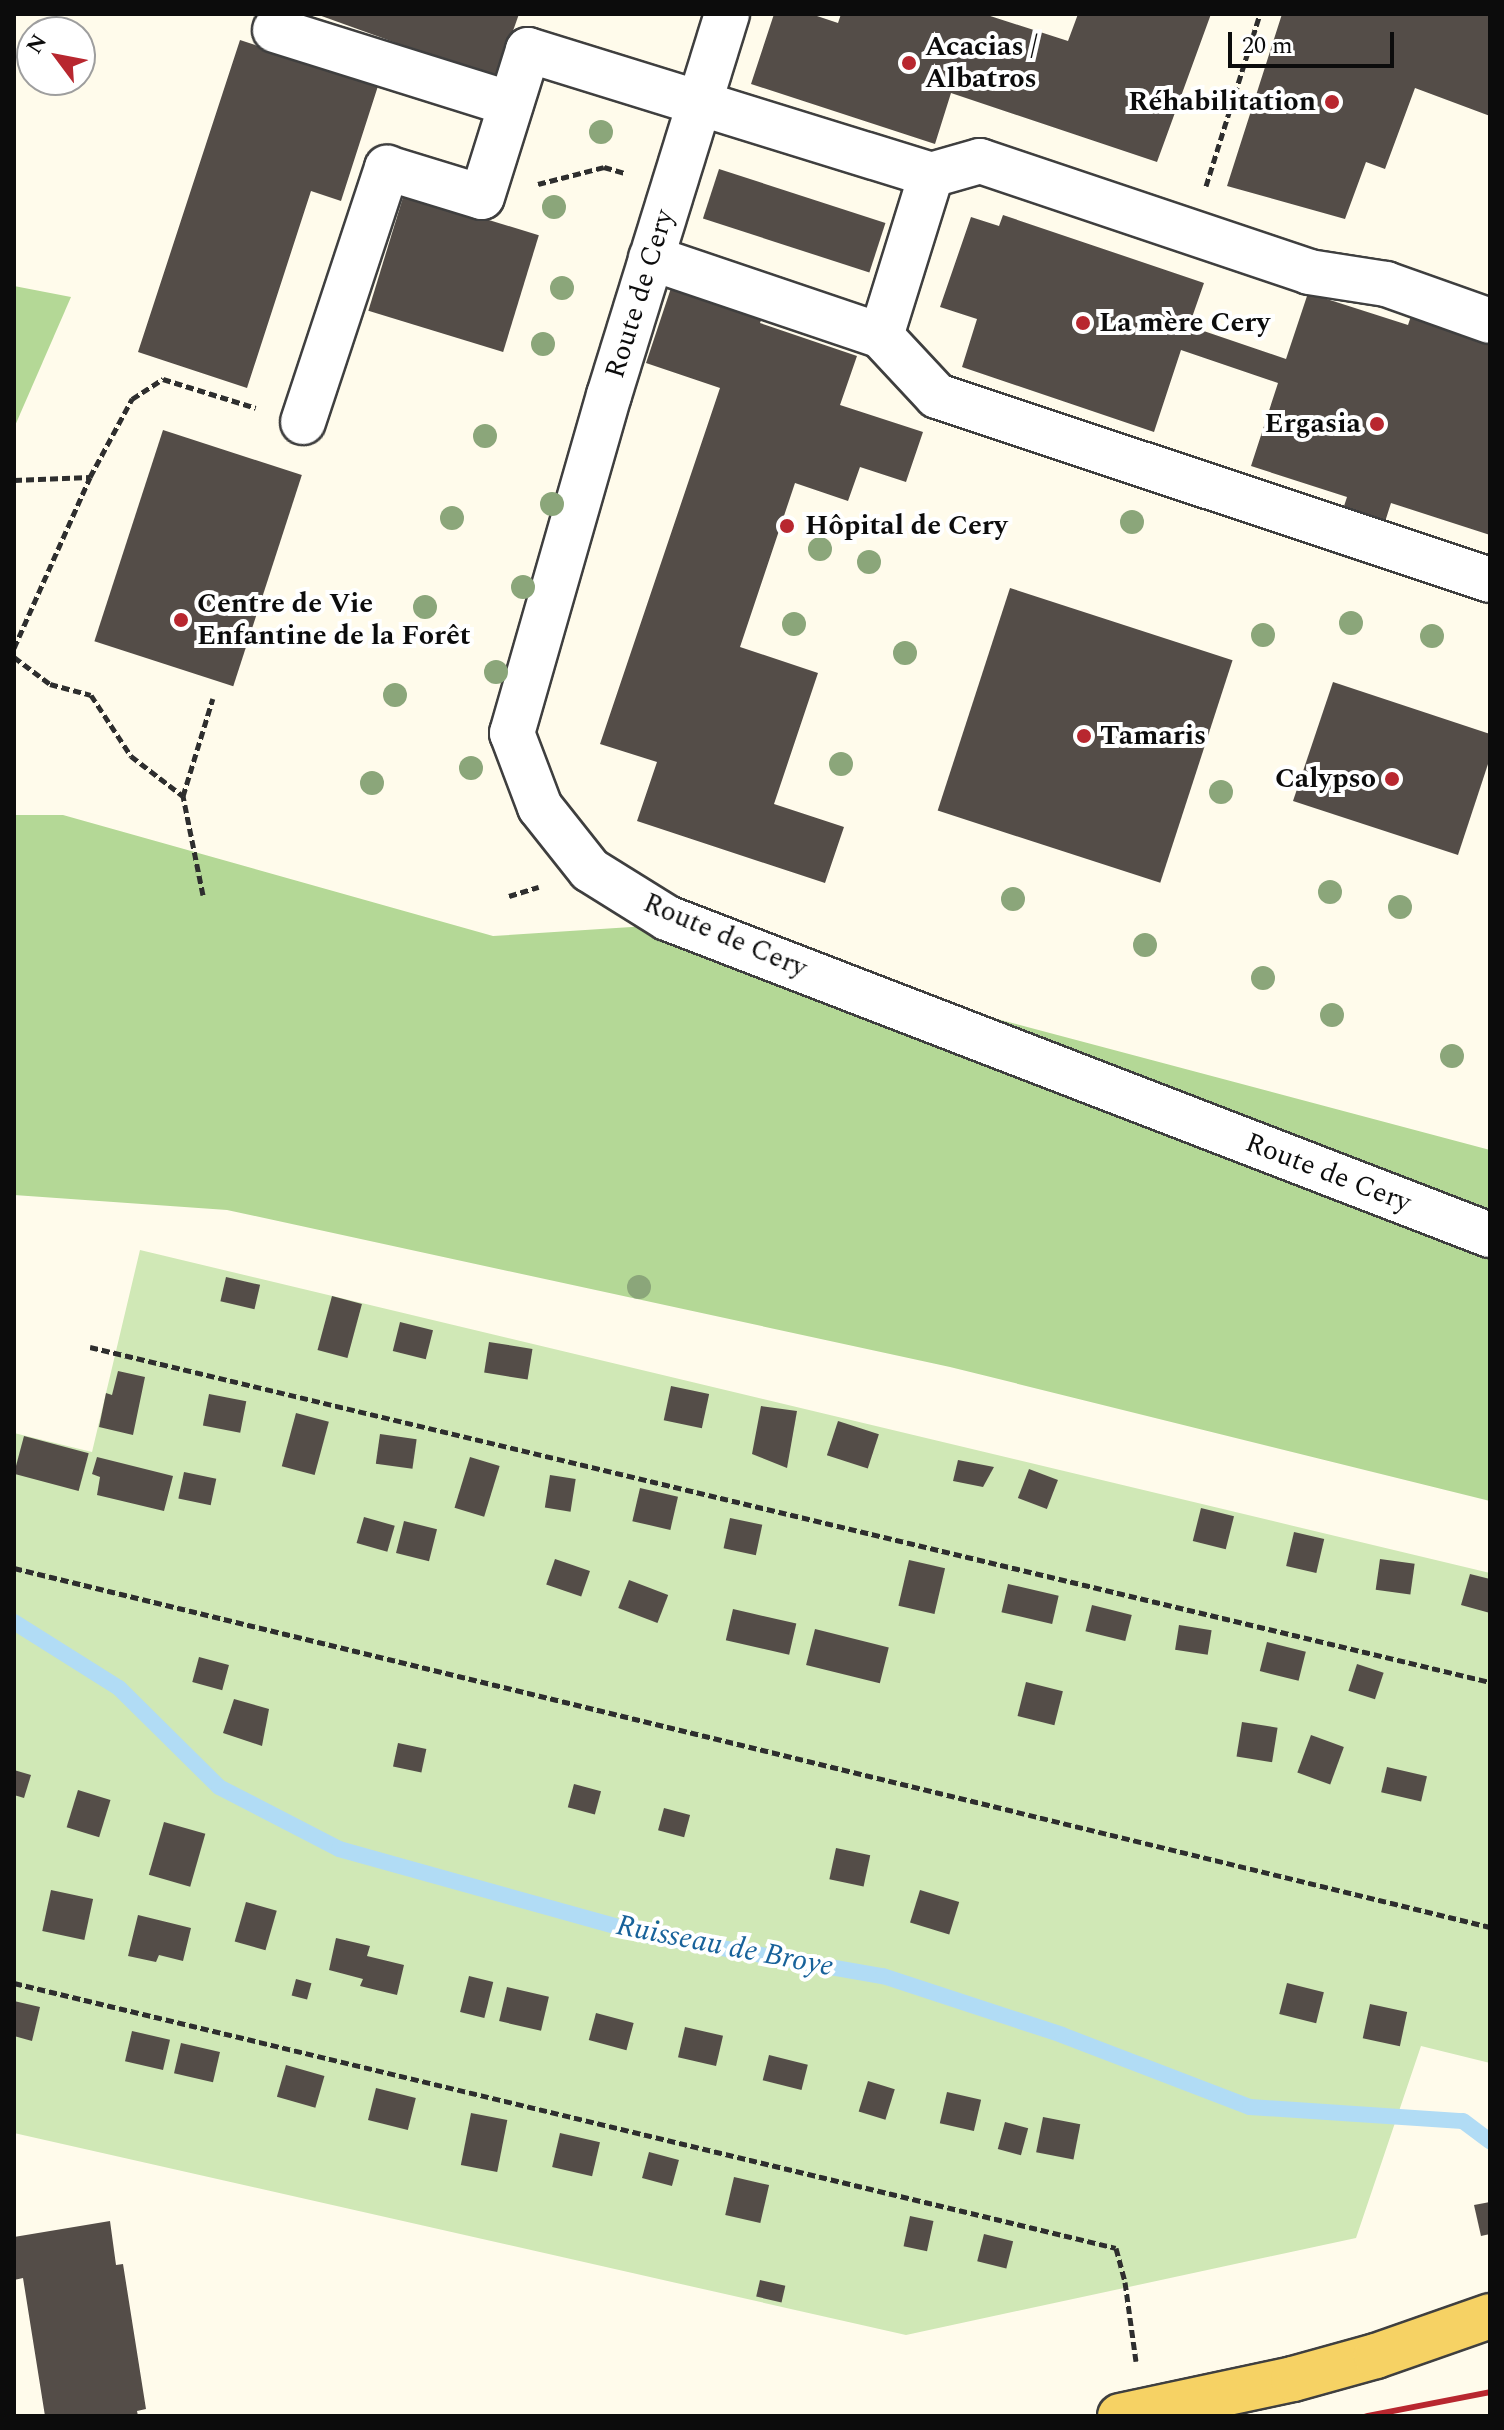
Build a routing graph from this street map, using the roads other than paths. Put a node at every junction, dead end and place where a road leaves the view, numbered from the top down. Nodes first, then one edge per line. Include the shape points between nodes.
1 (727, 14) edge
2 (275, 30) dead end
3 (511, 104) junction
4 (698, 104) junction
5 (931, 175) junction
6 (651, 258) junction
7 (1490, 321) edge
8 (881, 336) junction
9 (303, 422) road end
10 (1490, 580) edge
11 (1490, 1235) edge
12 (1490, 2316) edge
13 (1120, 2416) edge

1 - 4 street, Route de Cery
2 - 3 street
3 - 4 street via 528,50
3 - 9 street via 482,197 387,168
4 - 5 street
4 - 6 street, Route de Cery
5 - 7 street via 980,161 1309,272 1386,284
5 - 8 street
6 - 8 street
6 - 11 street, Route de Cery via 512,733 540,807 590,870 667,918
8 - 10 street via 937,396
12 - 13 main road via 1293,2379

